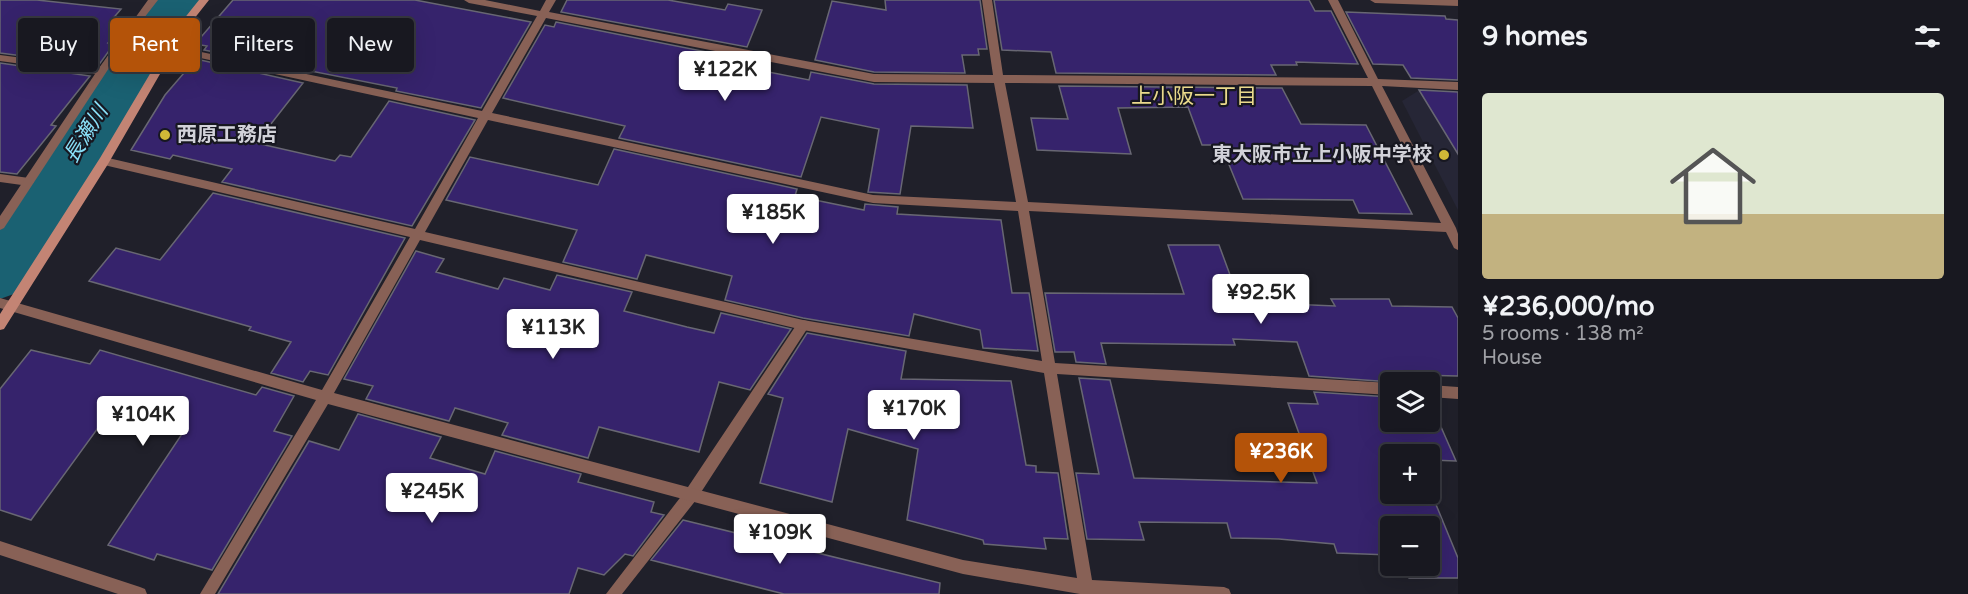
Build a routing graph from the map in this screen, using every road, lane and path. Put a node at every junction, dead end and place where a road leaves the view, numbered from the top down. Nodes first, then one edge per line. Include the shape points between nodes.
1 (153, 0) edge
2 (204, 0) edge
3 (469, 0) edge
4 (551, 0) edge
5 (987, 0) edge
6 (1333, 0) edge
7 (1375, 0) edge
8 (1458, 3) edge
9 (543, 14) junction
10 (189, 18) edge
11 (200, 55) edge
12 (0, 58) edge
13 (103, 72) junction
14 (154, 72) edge
15 (999, 80) junction
16 (1374, 82) junction
17 (1458, 86) edge
18 (484, 116) junction
19 (104, 161) junction
20 (0, 178) edge
21 (29, 182) junction
22 (1023, 207) junction
23 (0, 225) edge
24 (1450, 228) junction
25 (417, 234) junction
26 (1458, 245) edge
27 (6, 305) edge
28 (0, 325) edge
29 (803, 325) junction
30 (1048, 368) junction
31 (1380, 388) edge
32 (1440, 392) edge
33 (1458, 393) edge
34 (325, 397) junction
35 (691, 495) junction
36 (0, 548) edge
37 (1087, 590) edge
38 (140, 594) edge
39 (207, 594) edge
40 (613, 594) edge
41 (1224, 594) edge

1 - 13 street
2 - 10 street
3 - 9 street
4 - 9 street
5 - 15 street
6 - 16 street
7 - 8 street
9 - 15 street via 874,78
9 - 18 street
11 - 18 street
12 - 13 street
13 - 21 street
14 - 19 street
15 - 16 street
15 - 22 street
16 - 17 street
16 - 24 street
18 - 22 street via 873,199
18 - 25 street
19 - 25 street
19 - 27 street
20 - 21 street
21 - 23 street
22 - 24 street
22 - 30 street
24 - 26 street
25 - 29 street
25 - 34 street
27 - 28 street
27 - 34 street
29 - 30 street
29 - 35 street
30 - 31 street
30 - 37 street
32 - 33 street
34 - 35 street
34 - 39 street
35 - 37 street via 963,567
35 - 40 street
36 - 38 street
37 - 41 street

